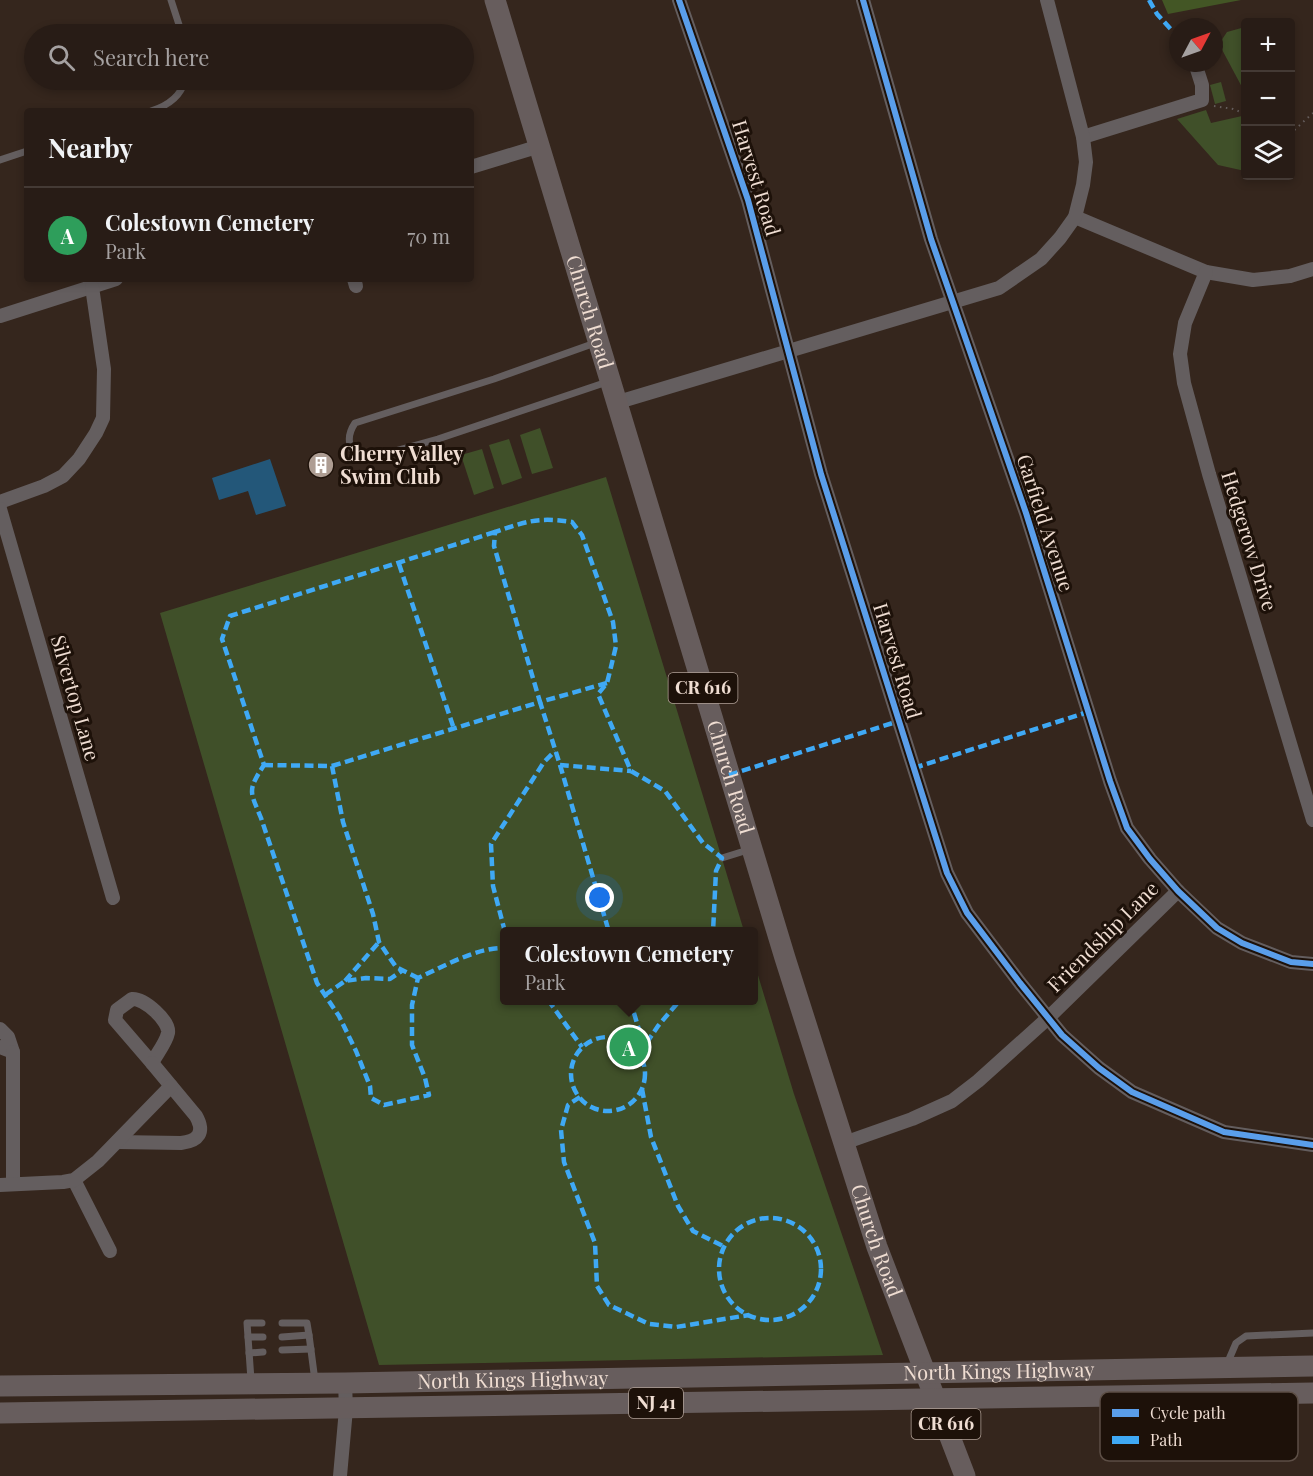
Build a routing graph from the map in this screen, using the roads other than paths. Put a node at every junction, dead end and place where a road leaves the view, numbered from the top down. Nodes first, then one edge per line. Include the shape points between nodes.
1 (171, 0) edge
2 (495, 0) edge
3 (680, 0) edge
4 (863, 0) edge
5 (1047, 0) edge
6 (179, 24) edge
7 (1198, 72) edge
8 (180, 90) edge
9 (158, 108) edge
10 (1083, 137) junction
11 (540, 146) junction
12 (24, 152) edge
13 (0, 160) edge
14 (474, 166) edge
15 (1075, 217) junction
16 (1313, 269) edge
17 (1206, 272) junction
18 (107, 282) edge
19 (92, 287) junction
20 (953, 303) junction
21 (0, 316) edge
22 (597, 342) junction
23 (787, 352) junction
24 (609, 382) junction
25 (615, 403) junction
26 (0, 502) edge
27 (0, 509) edge
28 (1313, 820) edge
29 (752, 849) junction
30 (722, 858) dead end
31 (1178, 891) junction
32 (113, 898) dead end
33 (1313, 964) edge
34 (1048, 1018) junction
35 (0, 1029) edge
36 (6, 1049) edge
37 (152, 1063) junction
38 (171, 1086) junction
39 (117, 1142) junction
40 (844, 1143) junction
41 (1313, 1145) edge
42 (74, 1180) junction
43 (7, 1184) edge
44 (110, 1251) dead end
45 (262, 1323) dead end
46 (282, 1323) dead end
47 (1313, 1333) edge
48 (309, 1335) junction
49 (282, 1336) dead end
50 (248, 1337) junction
51 (263, 1337) dead end
52 (311, 1349) junction
53 (282, 1350) dead end
54 (263, 1352) dead end
55 (249, 1353) junction
56 (1313, 1366) edge
57 (1226, 1367) junction
58 (926, 1371) junction
59 (315, 1383) junction
60 (345, 1383) junction
61 (251, 1384) junction
62 (0, 1386) edge
63 (1298, 1393) edge
64 (1313, 1393) edge
65 (1100, 1395) edge
66 (937, 1397) junction
67 (346, 1409) junction
68 (0, 1413) edge
69 (340, 1476) edge
70 (965, 1476) edge

1 - 6 lane
2 - 11 main road, Church Road / CR 616
3 - 23 street, Harvest Road via 748,201
4 - 20 street, Garfield Avenue
5 - 10 street
7 - 10 street via 1202,100
8 - 9 lane
10 - 15 street via 1086,162
11 - 14 street
11 - 22 main road, Church Road / CR 616
12 - 13 lane
15 - 17 street
15 - 20 street via 1041,259 1021,274 999,288
16 - 17 street via 1253,280
17 - 28 street, Hedgerow Drive via 1185,323 1180,354 1184,383
18 - 19 street
19 - 21 street
19 - 26 street via 104,369 103,418 79,459 63,476
20 - 23 street
20 - 31 street, Garfield Avenue via 1026,513 1127,828
22 - 24 main road, Church Road / CR 616
22 - 24 lane via 355,423 349,431 350,443 366,459
23 - 25 street
23 - 34 street, Harvest Road via 825,486 947,873 967,914
24 - 25 main road, Church Road / CR 616
25 - 29 main road, Church Road / CR 616
27 - 32 street, Silvertop Lane
29 - 30 lane
29 - 40 main road, Church Road / CR 616
31 - 33 street, Garfield Avenue via 1216,928 1242,943 1291,962
31 - 34 street, Friendship Lane
34 - 40 street, Friendship Lane via 952,1101
34 - 41 street, Harvest Road via 1099,1068 1132,1092 1224,1132
35 - 36 street via 8,1037
36 - 43 street
37 - 37 street via 168,1033 167,1027 146,1002 132,999 117,1010 115,1020
37 - 38 street
38 - 39 street
38 - 39 street via 201,1124 196,1138 181,1143
39 - 42 street
40 - 58 main road, Church Road / CR 616 via 877,1247
42 - 43 street
42 - 44 street
45 - 50 lane via 248,1323
46 - 48 lane via 308,1323
47 - 57 lane via 1246,1336 1236,1343
48 - 49 lane
48 - 52 lane
50 - 51 lane
50 - 55 lane
52 - 53 lane
52 - 59 lane
54 - 55 lane
55 - 61 lane
56 - 57 main road, North Kings Highway / NJ 41
57 - 58 main road, North Kings Highway / NJ 41
58 - 60 main road, North Kings Highway / NJ 41
58 - 66 main road, Church Road / CR 616
59 - 60 main road, North Kings Highway / NJ 41
59 - 61 main road, North Kings Highway / NJ 41
60 - 67 street
61 - 62 main road, North Kings Highway / NJ 41
63 - 64 main road, North Kings Highway / NJ 41
65 - 66 main road, North Kings Highway / NJ 41
66 - 67 main road, North Kings Highway / NJ 41
66 - 70 main road, Church Road / CR 616
67 - 68 main road, North Kings Highway / NJ 41
67 - 69 street

